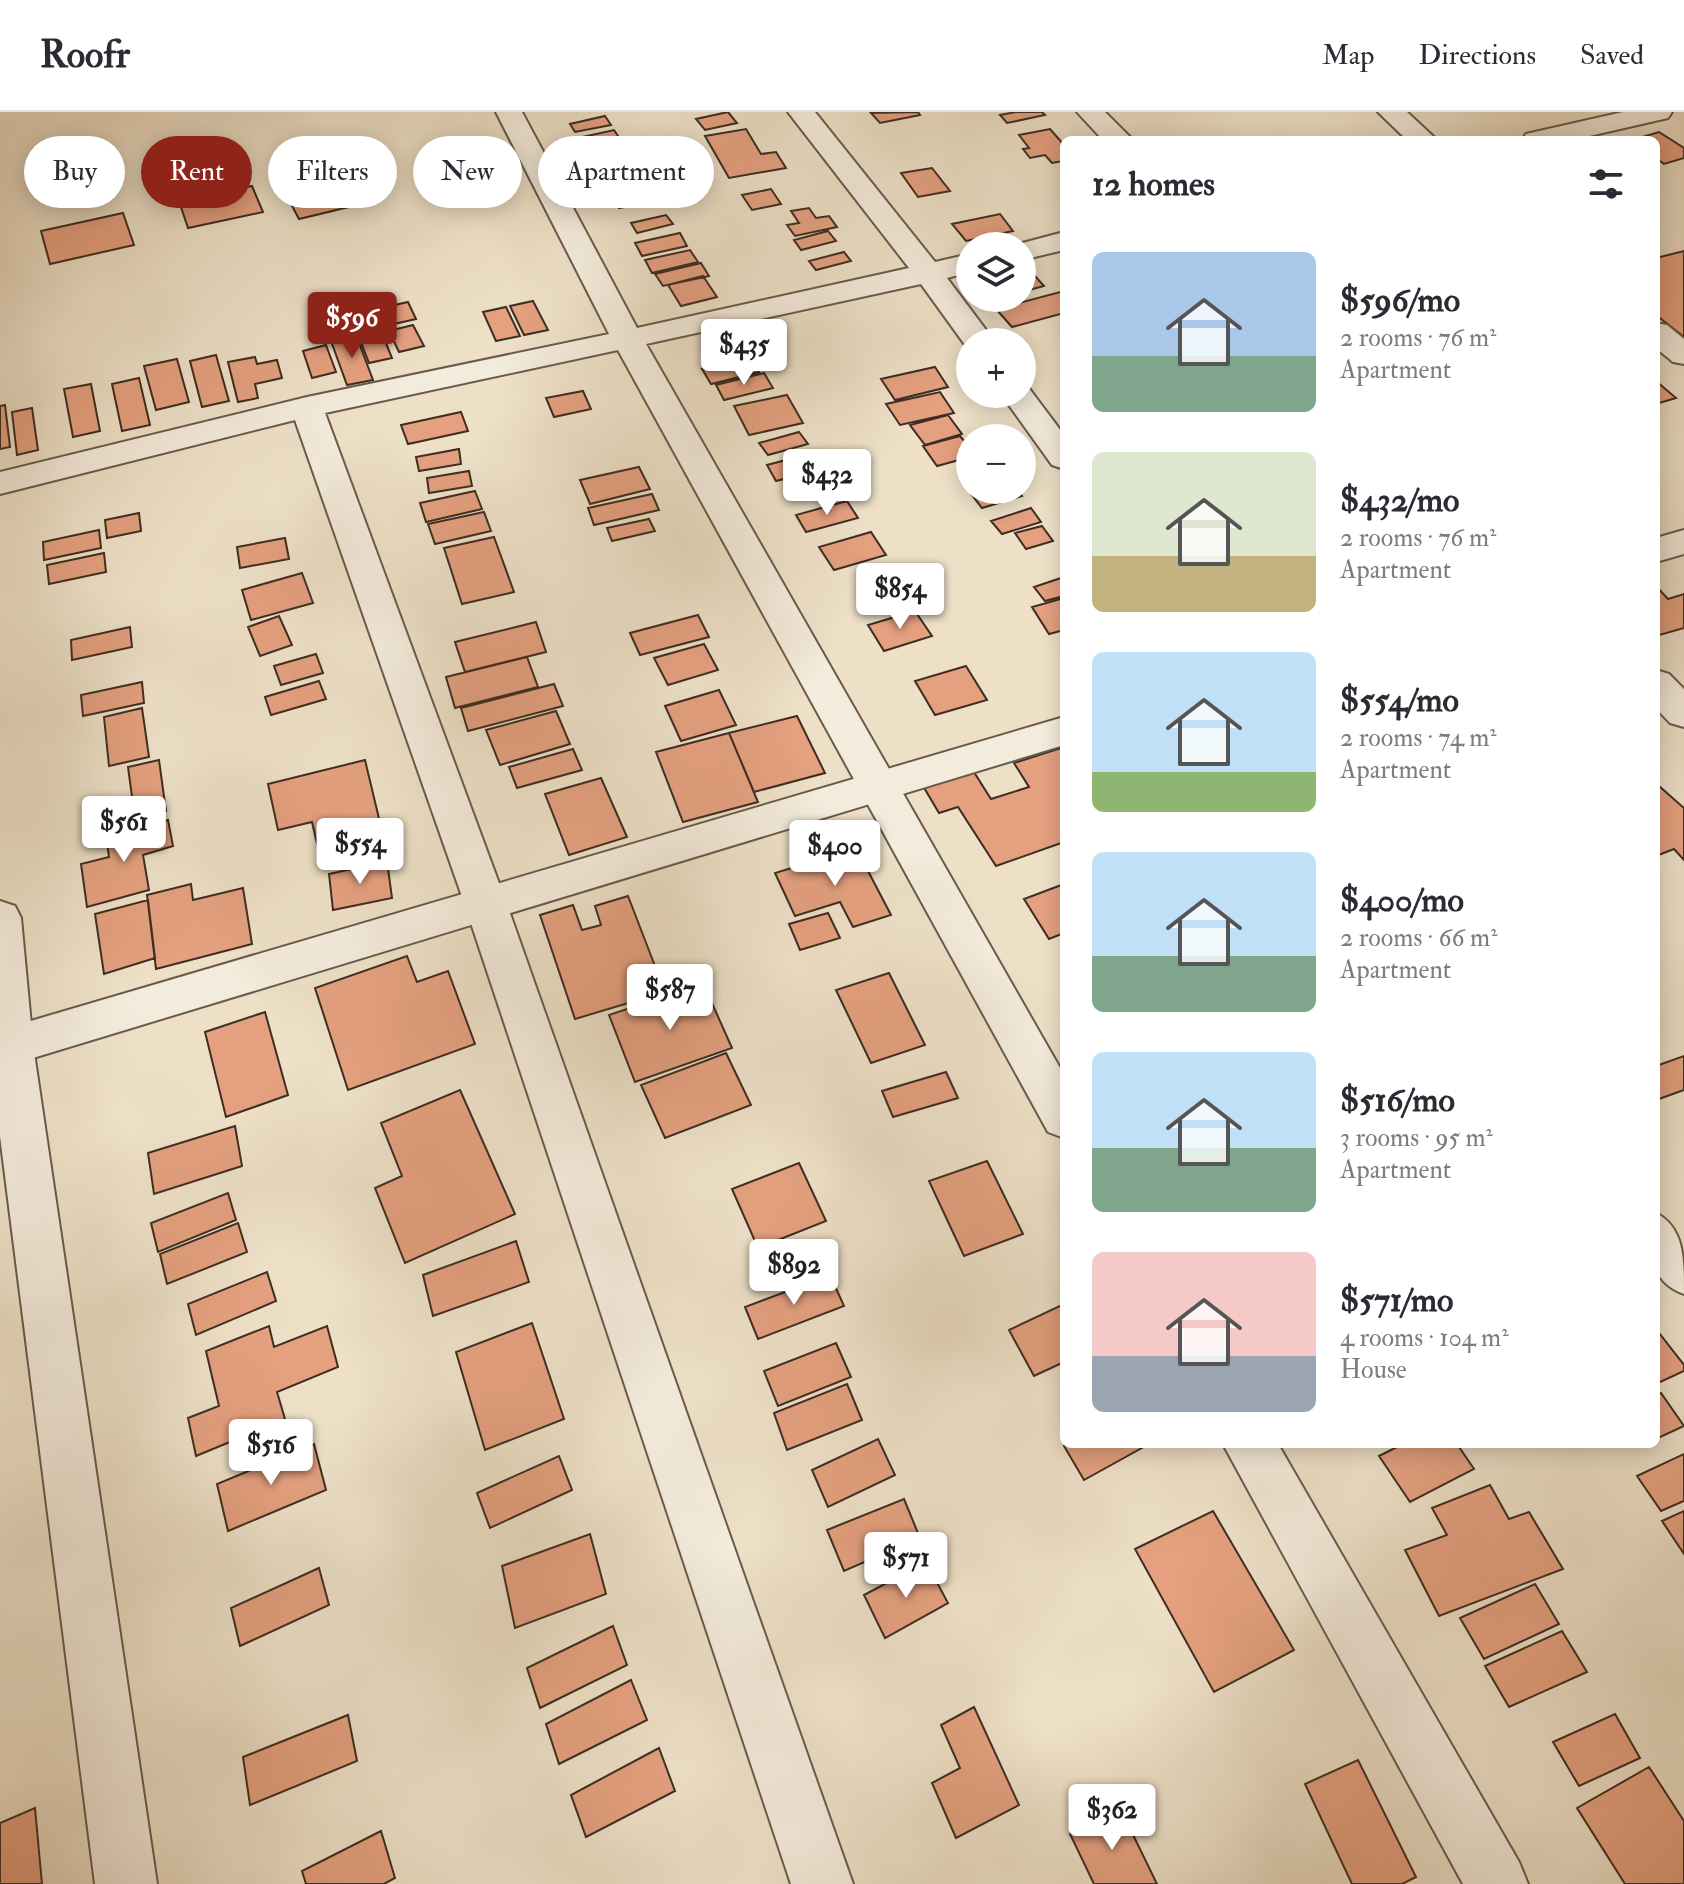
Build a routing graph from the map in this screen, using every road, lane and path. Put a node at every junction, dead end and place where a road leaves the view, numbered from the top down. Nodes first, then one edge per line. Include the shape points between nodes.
1 (509, 112) edge
2 (801, 112) edge
3 (1090, 112) edge
4 (1391, 112) edge
5 (1659, 112) edge
6 (1115, 136) edge
7 (1418, 136) edge
8 (1554, 136) edge
9 (1060, 242) edge
10 (1036, 248) edge
11 (956, 266) edge
12 (928, 273) junction
13 (969, 328) edge
14 (1660, 335) edge
15 (627, 339) junction
16 (1684, 355) edge
17 (307, 407) junction
18 (1027, 408) edge
19 (1060, 453) edge
20 (0, 483) edge
21 (1684, 542) edge
22 (1660, 549) edge
23 (1660, 688) edge
24 (1684, 713) edge
25 (1060, 732) edge
26 (877, 787) junction
27 (486, 905) junction
28 (0, 918) edge
29 (5, 1048) edge
30 (1060, 1111) edge
31 (1660, 1240) edge
32 (1684, 1271) edge
33 (1251, 1448) edge
34 (126, 1884) edge
35 (822, 1884) edge
36 (1497, 1884) edge

1 - 15 street
2 - 12 street
3 - 6 street
4 - 7 street
5 - 8 street
9 - 10 street
11 - 12 street
12 - 13 street
12 - 15 street
14 - 16 street
15 - 17 street
15 - 26 street
17 - 20 street
17 - 27 street
18 - 19 street
21 - 22 street
23 - 24 street
25 - 26 street
26 - 27 street
26 - 30 street
27 - 29 street
27 - 35 street
28 - 29 street
29 - 34 street
31 - 32 street
33 - 36 street

